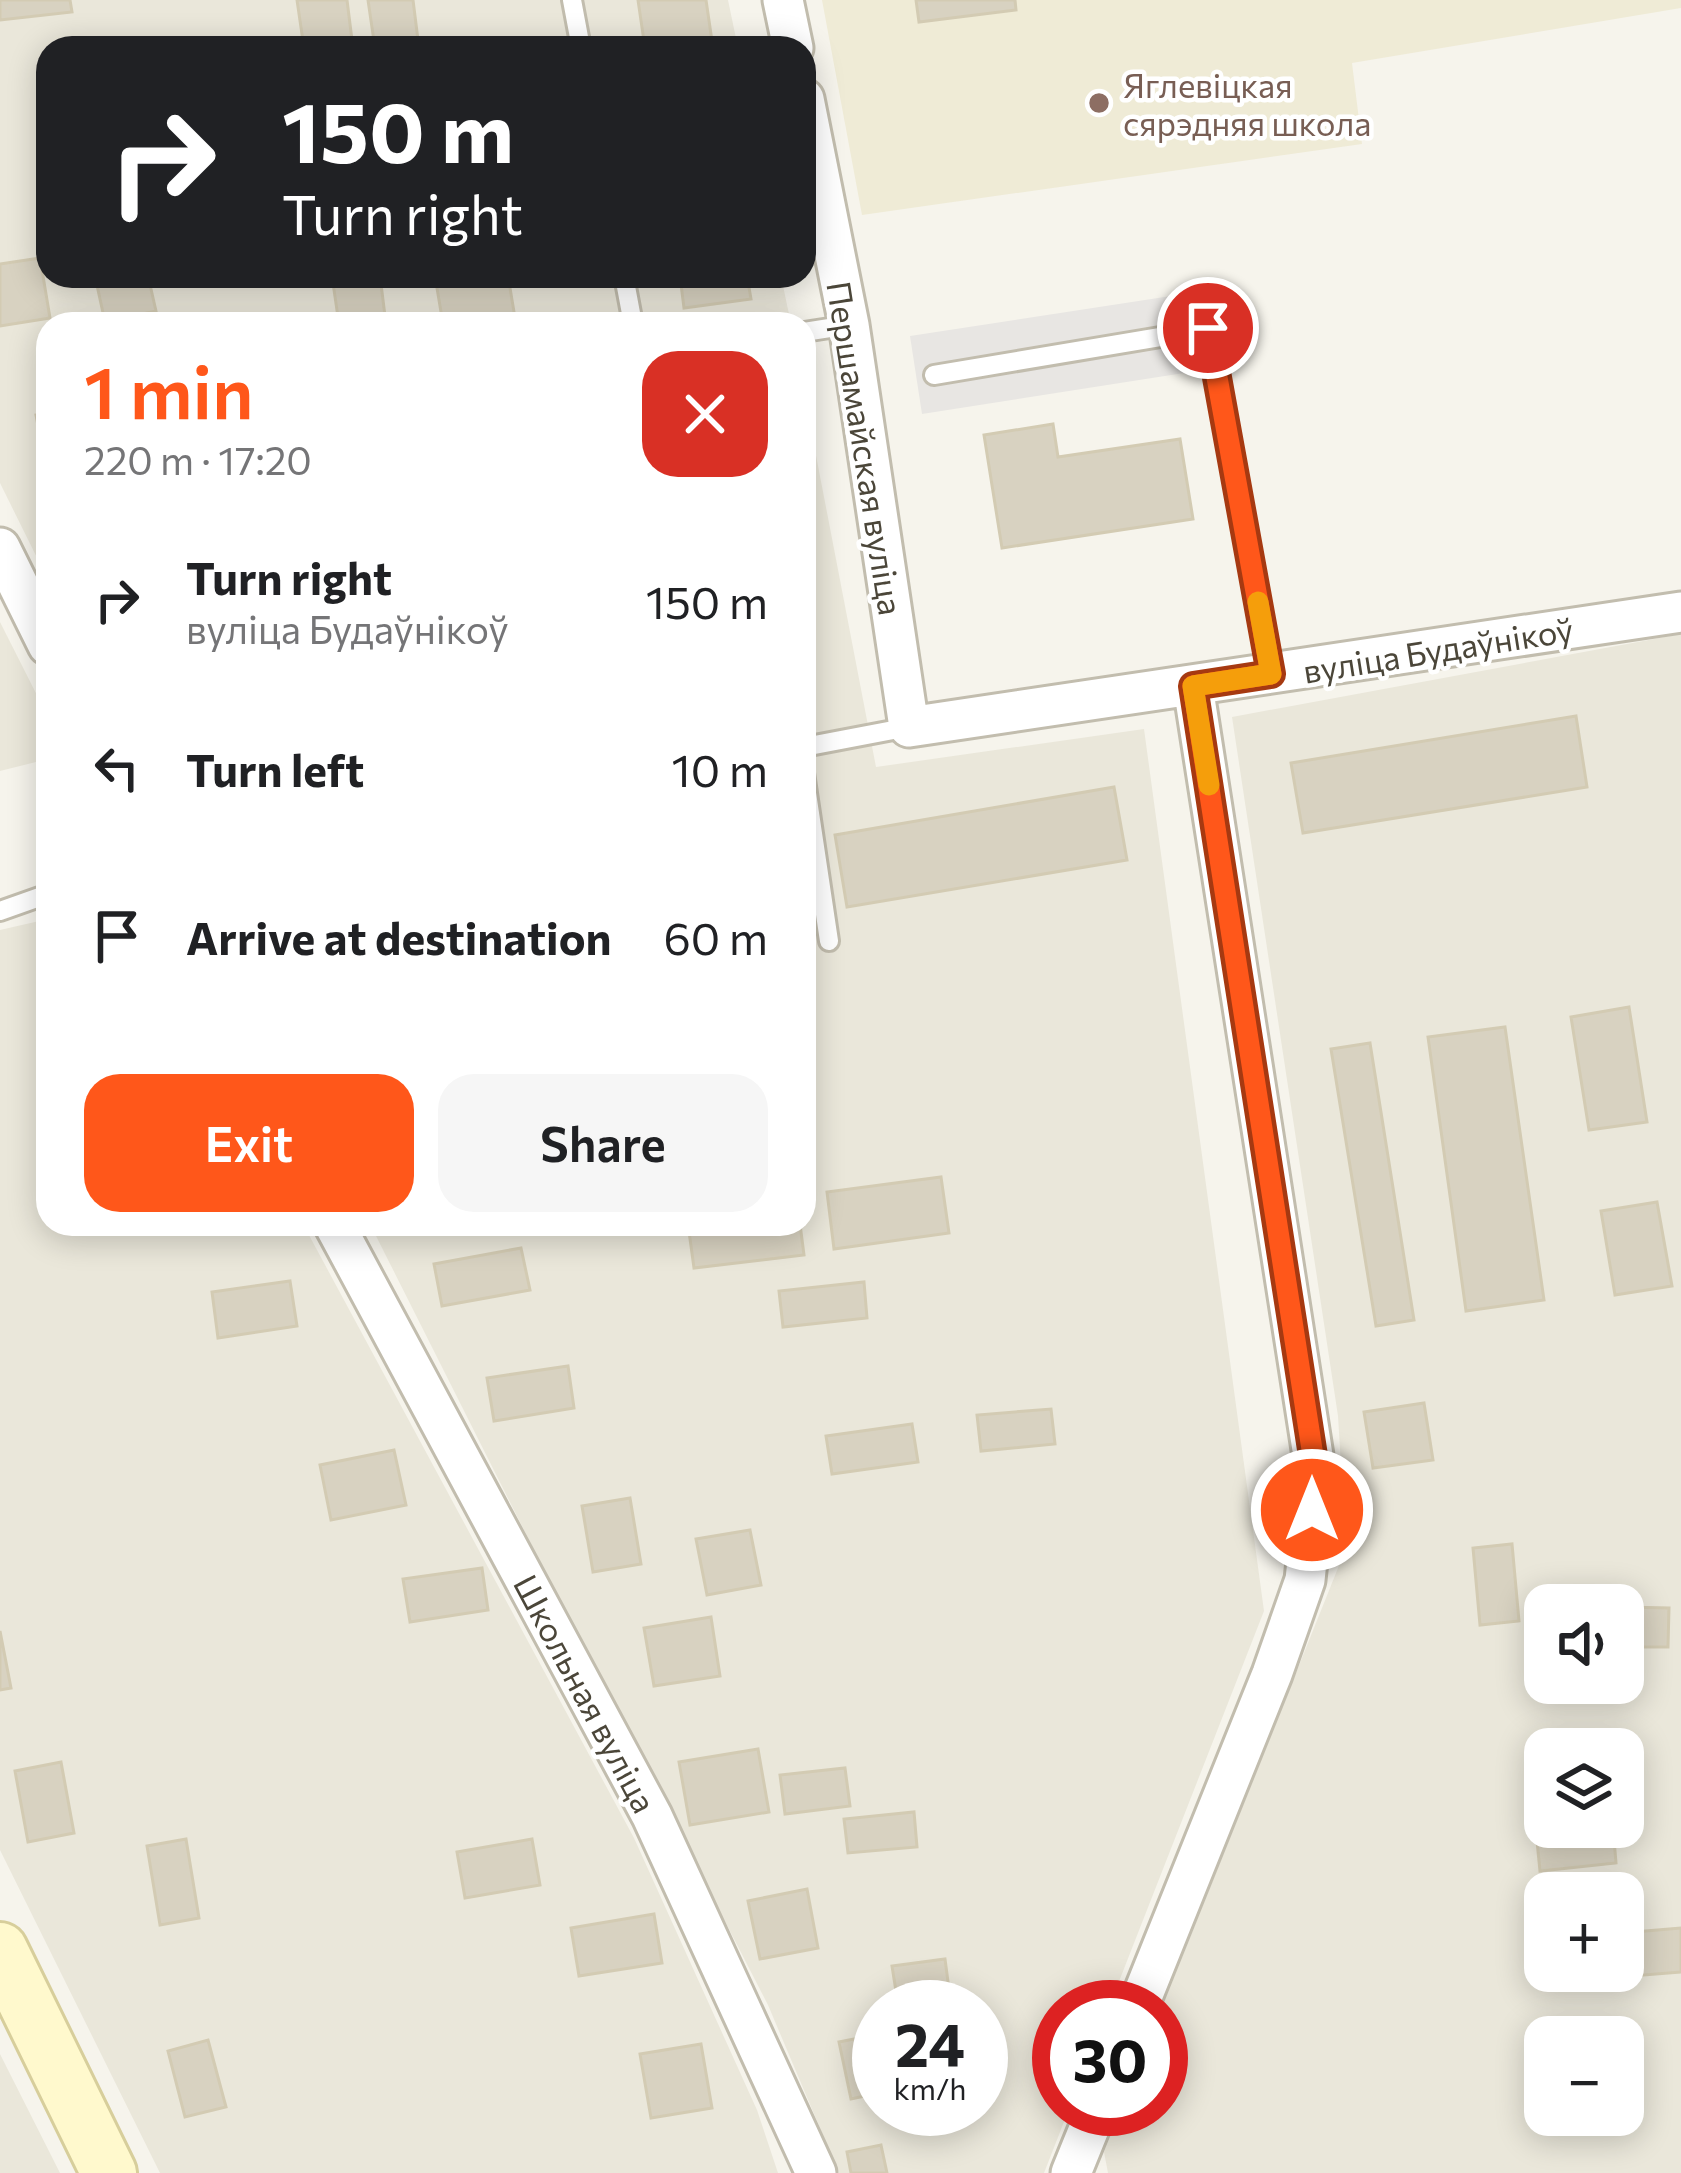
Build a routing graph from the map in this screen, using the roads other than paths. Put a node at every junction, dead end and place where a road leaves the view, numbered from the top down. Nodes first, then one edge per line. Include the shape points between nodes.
1 (572, 0) edge
2 (783, 0) edge
3 (579, 36) edge
4 (790, 36) edge
5 (816, 160) edge
6 (849, 326) junction
7 (816, 330) edge
8 (934, 375) dead end
9 (0, 548) edge
10 (1681, 612) edge
11 (36, 621) edge
12 (1271, 674) junction
13 (1193, 686) junction
14 (909, 727) junction
15 (816, 746) edge
16 (816, 853) edge
17 (36, 898) edge
18 (0, 911) edge
19 (829, 940) dead end
20 (340, 1236) edge
21 (0, 1951) edge
22 (1149, 1980) edge
23 (1086, 2136) edge
24 (109, 2173) edge
25 (816, 2173) edge
26 (1071, 2173) edge

1 - 3 lane
2 - 4 street
5 - 6 street, Першамайская вуліца
6 - 7 lane
6 - 14 street, Першамайская вуліца
8 - 12 lane via 1208,328
9 - 11 street
10 - 12 street, вуліца Будаўнікоў
12 - 13 street, вуліца Будаўнікоў
13 - 14 street, вуліца Будаўнікоў
13 - 22 street via 1316,1475 1305,1580
14 - 15 lane
16 - 19 lane
17 - 18 lane
20 - 25 street, Школьная вуліца via 652,1816
21 - 24 street
23 - 26 street

